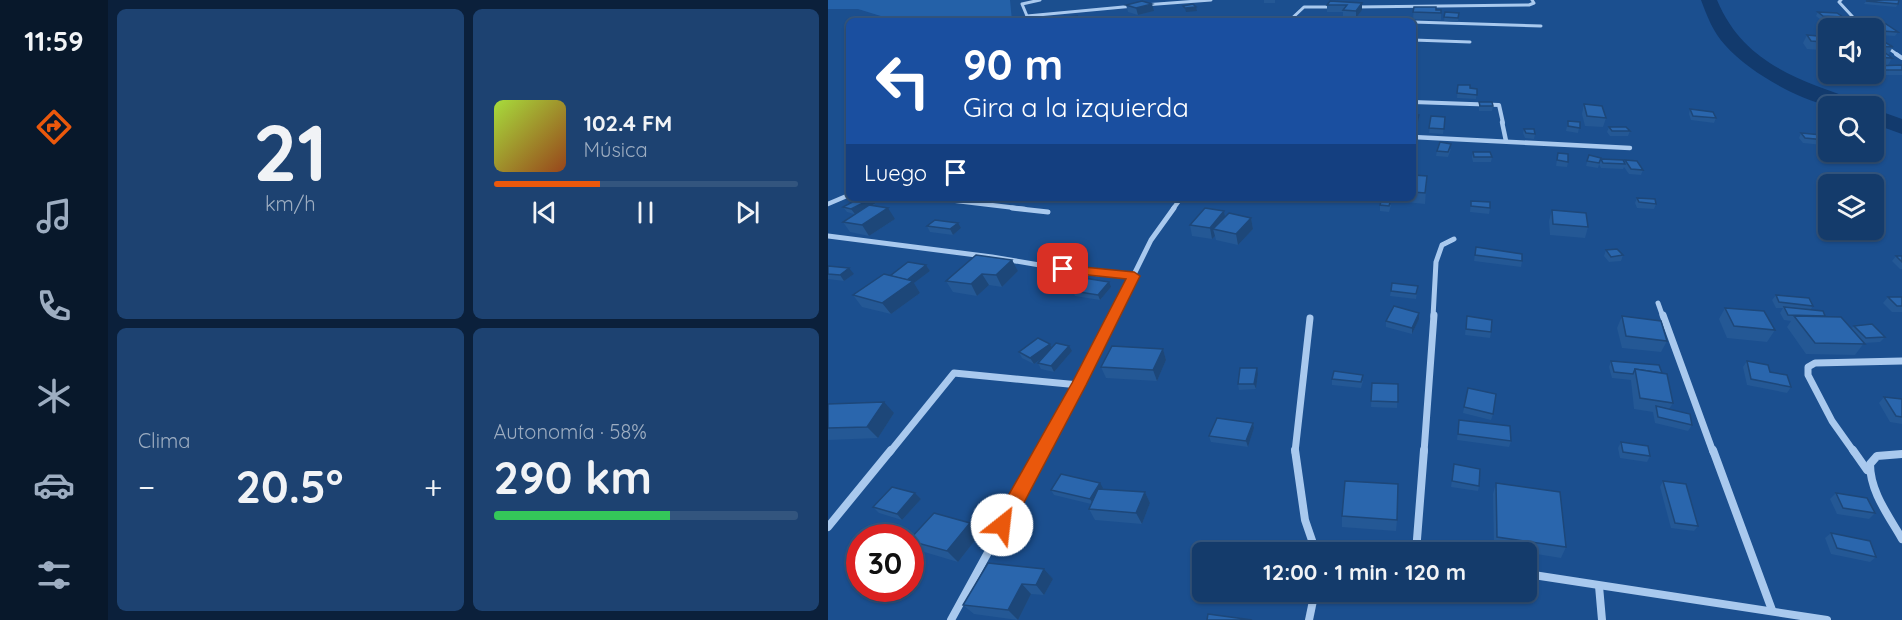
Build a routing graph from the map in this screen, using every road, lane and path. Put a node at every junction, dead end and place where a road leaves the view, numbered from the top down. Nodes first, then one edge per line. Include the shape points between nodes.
1 (1040, 0) edge
2 (1211, 0) edge
3 (1303, 0) edge
4 (1422, 0) edge
5 (1532, 0) edge
6 (1841, 0) edge
7 (1426, 6) junction
8 (1306, 7) junction
9 (1337, 7) edge
10 (1348, 7) edge
11 (1027, 16) joint
12 (1293, 18) edge
13 (1852, 18) edge
14 (1416, 22) edge
15 (1541, 26) dead end
16 (1416, 40) edge
17 (1470, 42) dead end
18 (1884, 45) edge
19 (1902, 58) edge
20 (1416, 102) edge
21 (1416, 137) edge
22 (1506, 141) junction
23 (1630, 148) dead end
24 (846, 196) edge
25 (957, 201) edge
26 (1179, 201) edge
27 (828, 204) edge
28 (1048, 212) dead end
29 (828, 236) edge
30 (1454, 239) dead end
31 (1134, 276) junction
32 (1658, 303) dead end
33 (1310, 318) dead end
34 (1902, 361) edge
35 (1078, 385) junction
36 (1902, 454) edge
37 (1867, 470) junction
38 (828, 527) edge
39 (1902, 539) edge
40 (1313, 542) edge
41 (1417, 542) edge
42 (1537, 576) edge
43 (1599, 586) junction
44 (1313, 602) edge
45 (1772, 609) junction
46 (951, 620) edge
47 (1309, 620) edge
48 (1602, 620) edge
49 (1827, 620) edge

1 - 11 street via 1022,4
2 - 11 street
3 - 8 street
4 - 7 street
5 - 7 street via 1534,3 1528,5
6 - 13 street
7 - 10 street
8 - 9 street
8 - 12 street
14 - 15 street
16 - 17 street
18 - 19 street
20 - 22 street via 1498,105
21 - 22 street
22 - 23 street
24 - 27 street
25 - 28 street
26 - 31 street via 1151,240
29 - 31 street via 1087,273
30 - 41 street via 1442,245 1436,262
31 - 35 street
32 - 45 street
33 - 40 street via 1295,452 1305,520
34 - 37 street via 1815,363 1808,367 1808,375 1832,421
35 - 38 street via 954,373
35 - 46 street
36 - 37 street via 1877,456 1868,463
37 - 39 street
42 - 43 street
43 - 45 street
43 - 48 street
44 - 47 street
45 - 49 street

